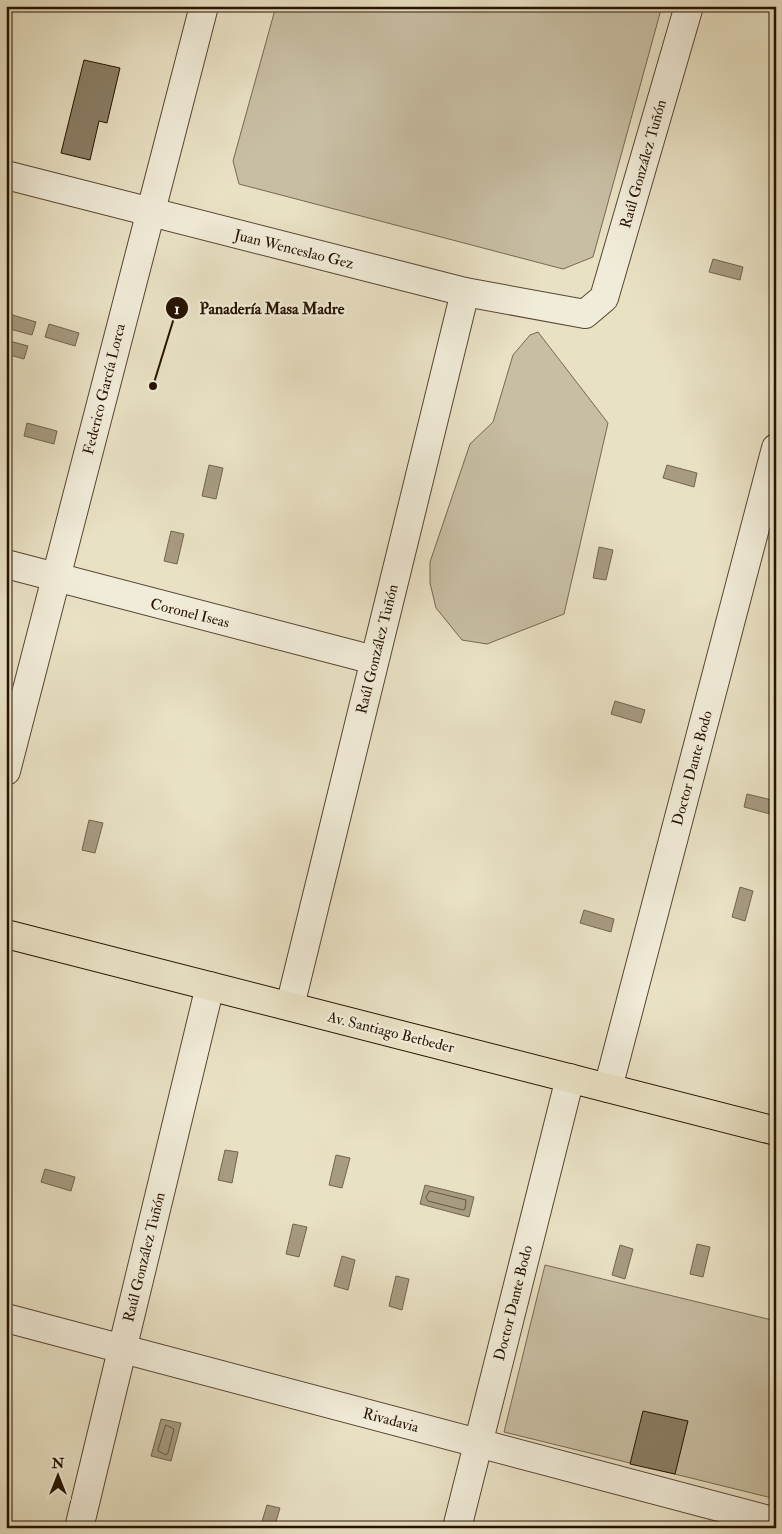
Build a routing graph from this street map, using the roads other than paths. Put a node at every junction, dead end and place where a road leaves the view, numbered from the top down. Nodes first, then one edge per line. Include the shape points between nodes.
1 (204, 6) edge
2 (689, 6) edge
3 (6, 175) edge
4 (150, 212) junction
5 (465, 292) junction
6 (585, 314) joint
7 (776, 448) edge
8 (6, 564) edge
9 (56, 578) junction
10 (374, 660) junction
11 (6, 771) edge
12 (6, 934) edge
13 (210, 986) junction
14 (290, 1006) junction
15 (570, 1078) junction
16 (608, 1088) junction
17 (776, 1131) edge
18 (6, 1318) edge
19 (122, 1349) junction
20 (478, 1443) junction
21 (776, 1522) edge
22 (79, 1528) edge
23 (457, 1528) edge

1 - 4 street, Federico García Lorca
2 - 6 street, Raúl González Tuñón via 604,298
3 - 4 street, Juan Wenceslao Gez
4 - 5 street, Juan Wenceslao Gez
4 - 9 street, Federico García Lorca
5 - 6 street, Juan Wenceslao Gez
5 - 10 street, Raúl González Tuñón
7 - 16 street, Doctor Dante Bodo
8 - 9 street, Coronel Iseas
9 - 10 street, Coronel Iseas
9 - 11 street, Federico García Lorca
10 - 14 street, Raúl González Tuñón
12 - 13 main road, Av. Santiago Betbeder
13 - 14 main road, Av. Santiago Betbeder
13 - 19 street, Raúl González Tuñón
14 - 15 main road, Av. Santiago Betbeder
15 - 16 main road, Av. Santiago Betbeder
15 - 20 street, Doctor Dante Bodo
16 - 17 main road, Av. Santiago Betbeder
18 - 19 street, Rivadavia
19 - 20 street, Rivadavia
19 - 22 street, Raúl González Tuñón
20 - 21 street, Rivadavia
20 - 23 street, Doctor Dante Bodo

